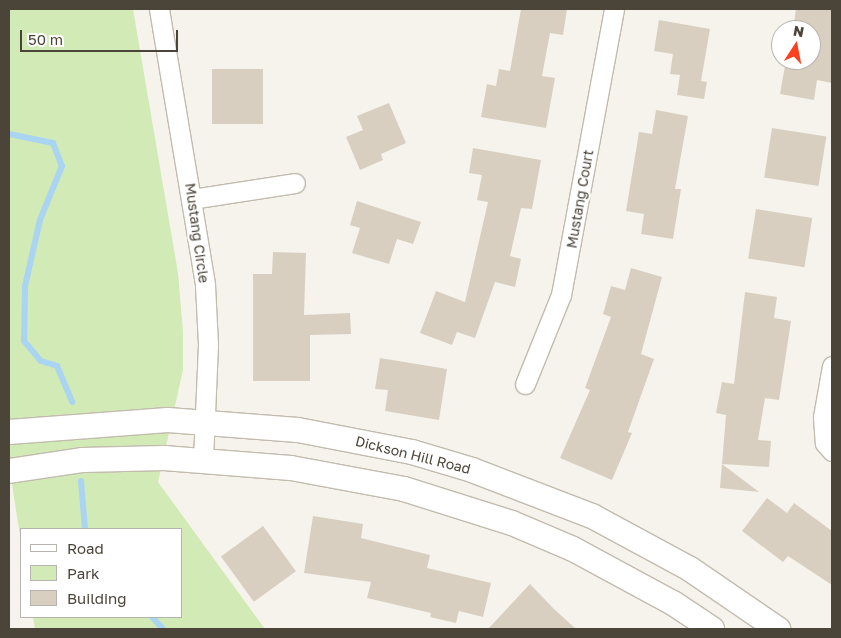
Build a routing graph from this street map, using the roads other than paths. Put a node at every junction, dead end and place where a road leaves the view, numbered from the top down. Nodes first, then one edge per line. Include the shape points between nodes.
1 (159, 9) edge
2 (614, 9) edge
3 (295, 183) dead end
4 (192, 200) junction
5 (832, 366) edge
6 (525, 384) dead end
7 (205, 422) junction
8 (9, 432) edge
9 (832, 451) edge
10 (204, 460) junction
11 (9, 471) edge
12 (712, 629) edge
13 (778, 629) edge

1 - 4 street, Mustang Circle
2 - 6 street, Mustang Court via 561,295
3 - 4 street
4 - 7 street, Mustang Circle via 205,285
5 - 9 street via 823,417 825,444
7 - 8 street, Dickson Hill Road via 127,421
7 - 10 street, Mustang Circle
7 - 13 street, Dickson Hill Road via 298,430 355,440 412,452 516,486 638,539
10 - 11 street via 83,460
10 - 12 street via 348,477 462,506 581,553

